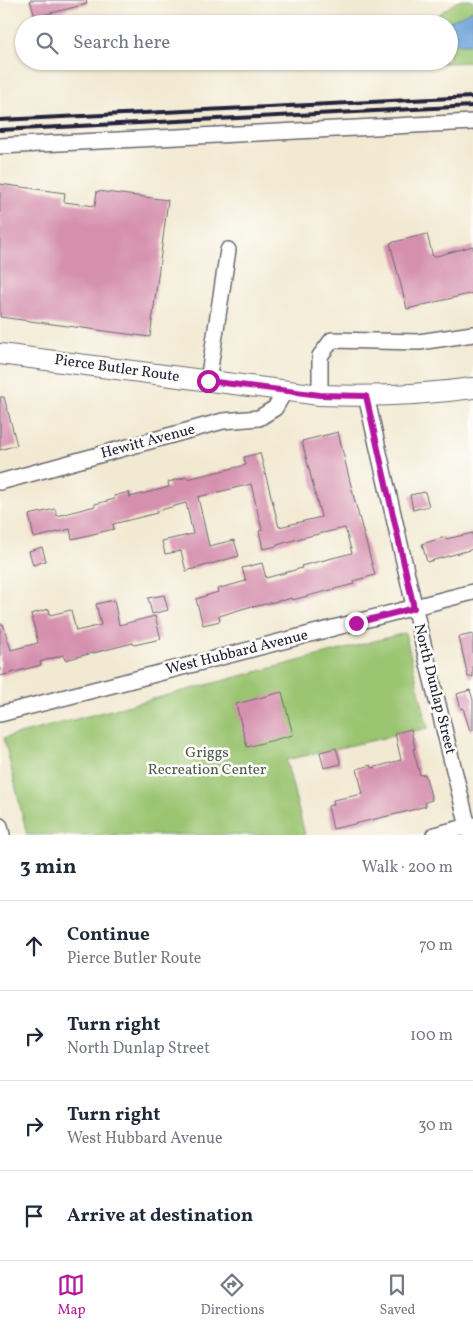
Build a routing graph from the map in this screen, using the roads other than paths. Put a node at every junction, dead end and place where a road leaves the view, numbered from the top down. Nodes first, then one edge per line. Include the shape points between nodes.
1 (473, 122) edge
2 (0, 146) edge
3 (228, 250) dead end
4 (473, 334) edge
5 (0, 354) edge
6 (208, 381) junction
7 (473, 388) edge
8 (285, 391) junction
9 (320, 395) junction
10 (366, 396) junction
11 (0, 482) edge
12 (473, 592) edge
13 (414, 608) junction
14 (0, 714) edge
15 (470, 829) edge
16 (434, 835) edge

1 - 2 street
3 - 6 street
4 - 9 street via 419,342 332,340 320,356
5 - 6 main road, Pierce Butler Route
6 - 8 main road, Pierce Butler Route
7 - 10 main road, Pierce Butler Route
8 - 9 main road, Pierce Butler Route
8 - 11 street, Hewitt Avenue via 275,408 259,418 224,422
9 - 10 main road, Pierce Butler Route
10 - 13 street, North Dunlap Street
12 - 13 street, West Hubbard Avenue
13 - 14 street, West Hubbard Avenue
13 - 15 street, North Dunlap Street
15 - 16 street

